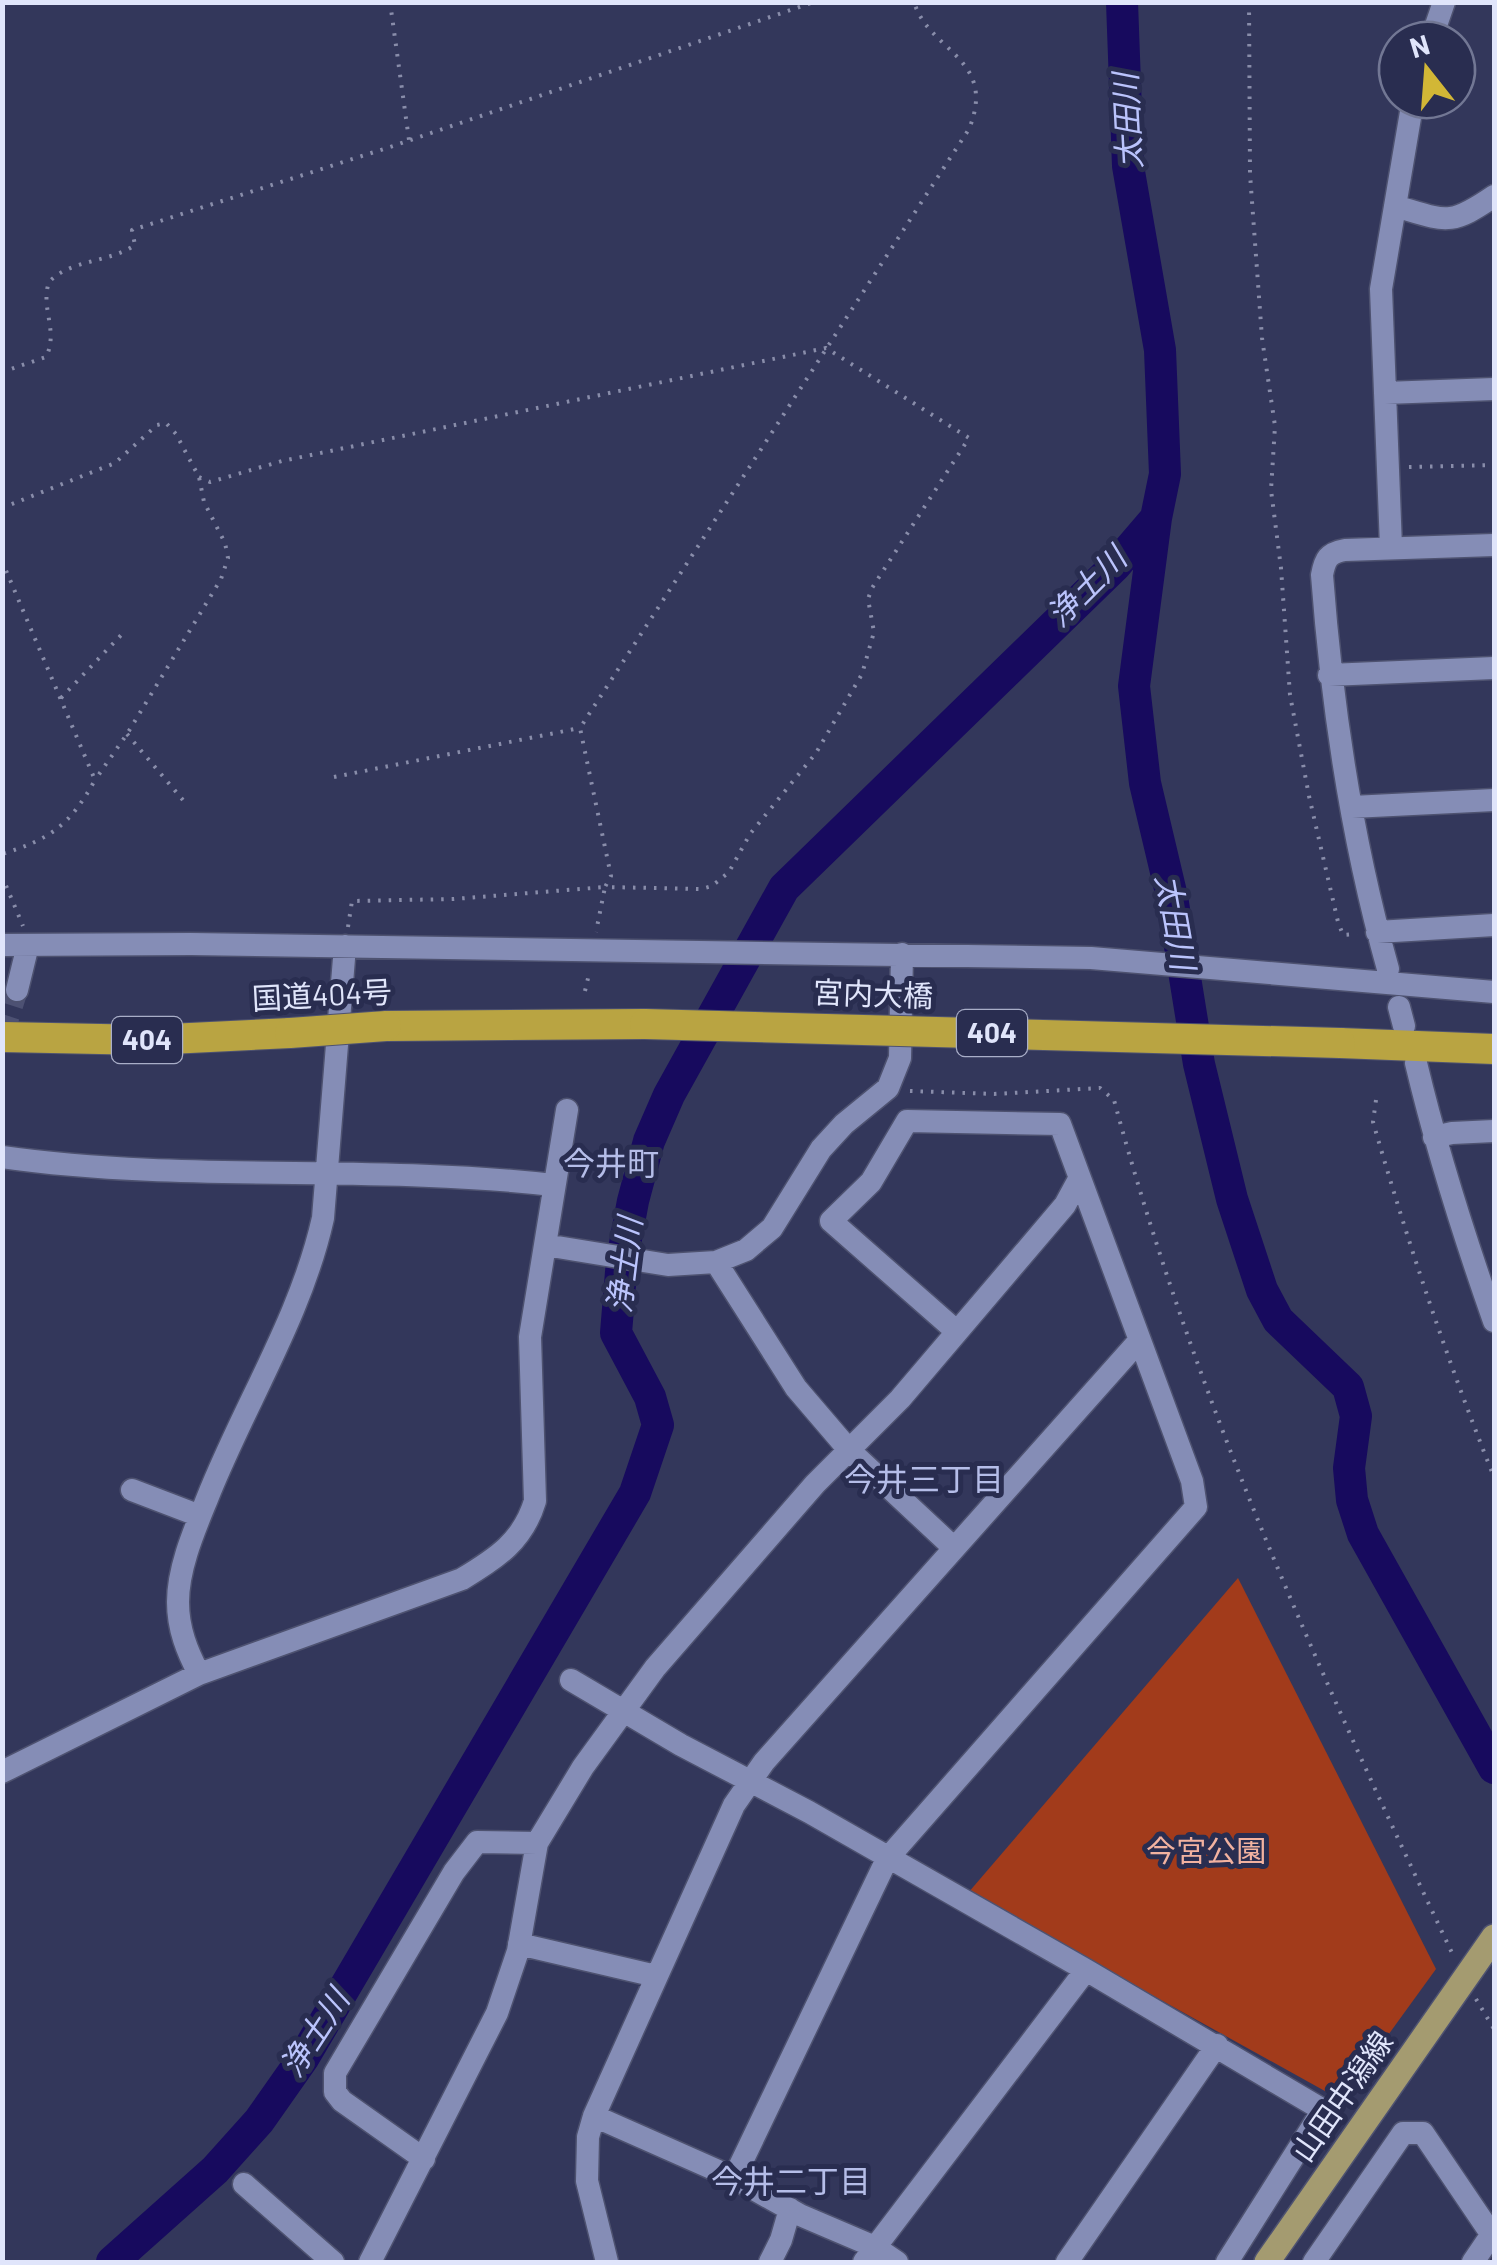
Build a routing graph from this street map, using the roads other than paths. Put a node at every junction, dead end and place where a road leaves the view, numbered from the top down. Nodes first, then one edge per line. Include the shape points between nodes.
1 (1410, 120) edge
2 (1494, 196) edge
3 (1396, 206) junction
4 (1494, 390) edge
5 (1385, 393) junction
6 (1494, 545) edge
7 (1391, 547) junction
8 (1494, 668) edge
9 (1329, 675) junction
10 (1494, 800) edge
11 (1352, 806) junction
12 (1494, 925) edge
13 (1377, 932) junction
14 (28, 945) junction
15 (2, 946) edge
16 (346, 946) junction
17 (902, 954) junction
18 (1388, 969) dead end
19 (16, 990) tunnel mouth
20 (1494, 992) edge
21 (645, 1024) joint
22 (2, 1036) edge
23 (1494, 1050) edge
24 (1416, 1063) dead end
25 (567, 1110) dead end
26 (1494, 1130) edge
27 (1434, 1138) junction
28 (2, 1157) edge
29 (327, 1175) junction
30 (1078, 1180) junction
31 (553, 1185) junction
32 (545, 1245) junction
33 (716, 1262) junction
34 (1494, 1321) edge
35 (956, 1330) junction
36 (1138, 1342) junction
37 (849, 1450) junction
38 (132, 1490) dead end
39 (200, 1516) junction
40 (954, 1548) junction
41 (199, 1674) junction
42 (571, 1680) dead end
43 (622, 1710) junction
44 (2, 1772) edge
45 (750, 1780) junction
46 (537, 1843) junction
47 (887, 1858) junction
48 (1494, 1936) edge
49 (519, 1944) junction
50 (1086, 1970) junction
51 (656, 1976) junction
52 (1217, 2045) junction
53 (594, 2116) junction
54 (424, 2159) junction
55 (734, 2178) junction
56 (244, 2184) dead end
57 (790, 2209) junction
58 (1493, 2236) edge
59 (870, 2255) edge
60 (334, 2262) edge
61 (370, 2262) edge
62 (607, 2262) edge
63 (770, 2262) edge
64 (896, 2262) edge
65 (1067, 2262) edge
66 (1227, 2262) edge
67 (1267, 2262) edge
68 (1314, 2262) edge
69 (1473, 2262) edge

1 - 3 street
2 - 3 street via 1458,219
3 - 5 street via 1381,289
4 - 5 street
5 - 7 street
6 - 7 street
7 - 9 street via 1333,552 1325,560
8 - 9 street
9 - 11 street
10 - 11 street
11 - 13 street
12 - 13 street
13 - 18 street
14 - 15 street
14 - 16 street
14 - 19 street
16 - 17 street
16 - 29 street
17 - 20 street via 1091,958
17 - 33 street via 900,1058 888,1088 821,1149 772,1228 746,1250
21 - 22 highway, 国道404号 / 404, bridge via 386,1026 148,1040
21 - 23 highway, 宮内大橋 / 404, bridge
24 - 27 street
25 - 31 street
26 - 27 street
27 - 34 street
28 - 29 street
29 - 31 street via 477,1176
29 - 39 street via 316,1248 300,1295
30 - 35 street via 1065,1205
30 - 35 street via 1060,1124 907,1121 900,1129 871,1182 832,1221
30 - 36 street
31 - 32 street
32 - 33 street via 668,1266
32 - 41 street via 530,1337 534,1500 515,1540 462,1579
33 - 37 street via 796,1388
35 - 37 street
36 - 40 street
36 - 47 street via 1196,1507
37 - 40 street
37 - 43 street
38 - 39 street
39 - 41 street via 178,1597 181,1633
40 - 45 street
41 - 44 street
42 - 43 street
43 - 45 street
43 - 46 street
45 - 47 street
45 - 51 street
46 - 49 street
46 - 54 street via 477,1842 335,2073 342,2101
47 - 50 street
47 - 55 street
48 - 67 main road, 山田中潟線
49 - 51 street
49 - 54 street via 497,2013
50 - 52 street
50 - 59 street
51 - 53 street
52 - 65 street
52 - 66 street via 1323,2110
53 - 55 street
53 - 62 street via 587,2181
54 - 61 street
55 - 57 street
56 - 60 street
57 - 59 street
57 - 63 street
58 - 68 street via 1423,2132 1403,2133
58 - 69 street
59 - 64 street

